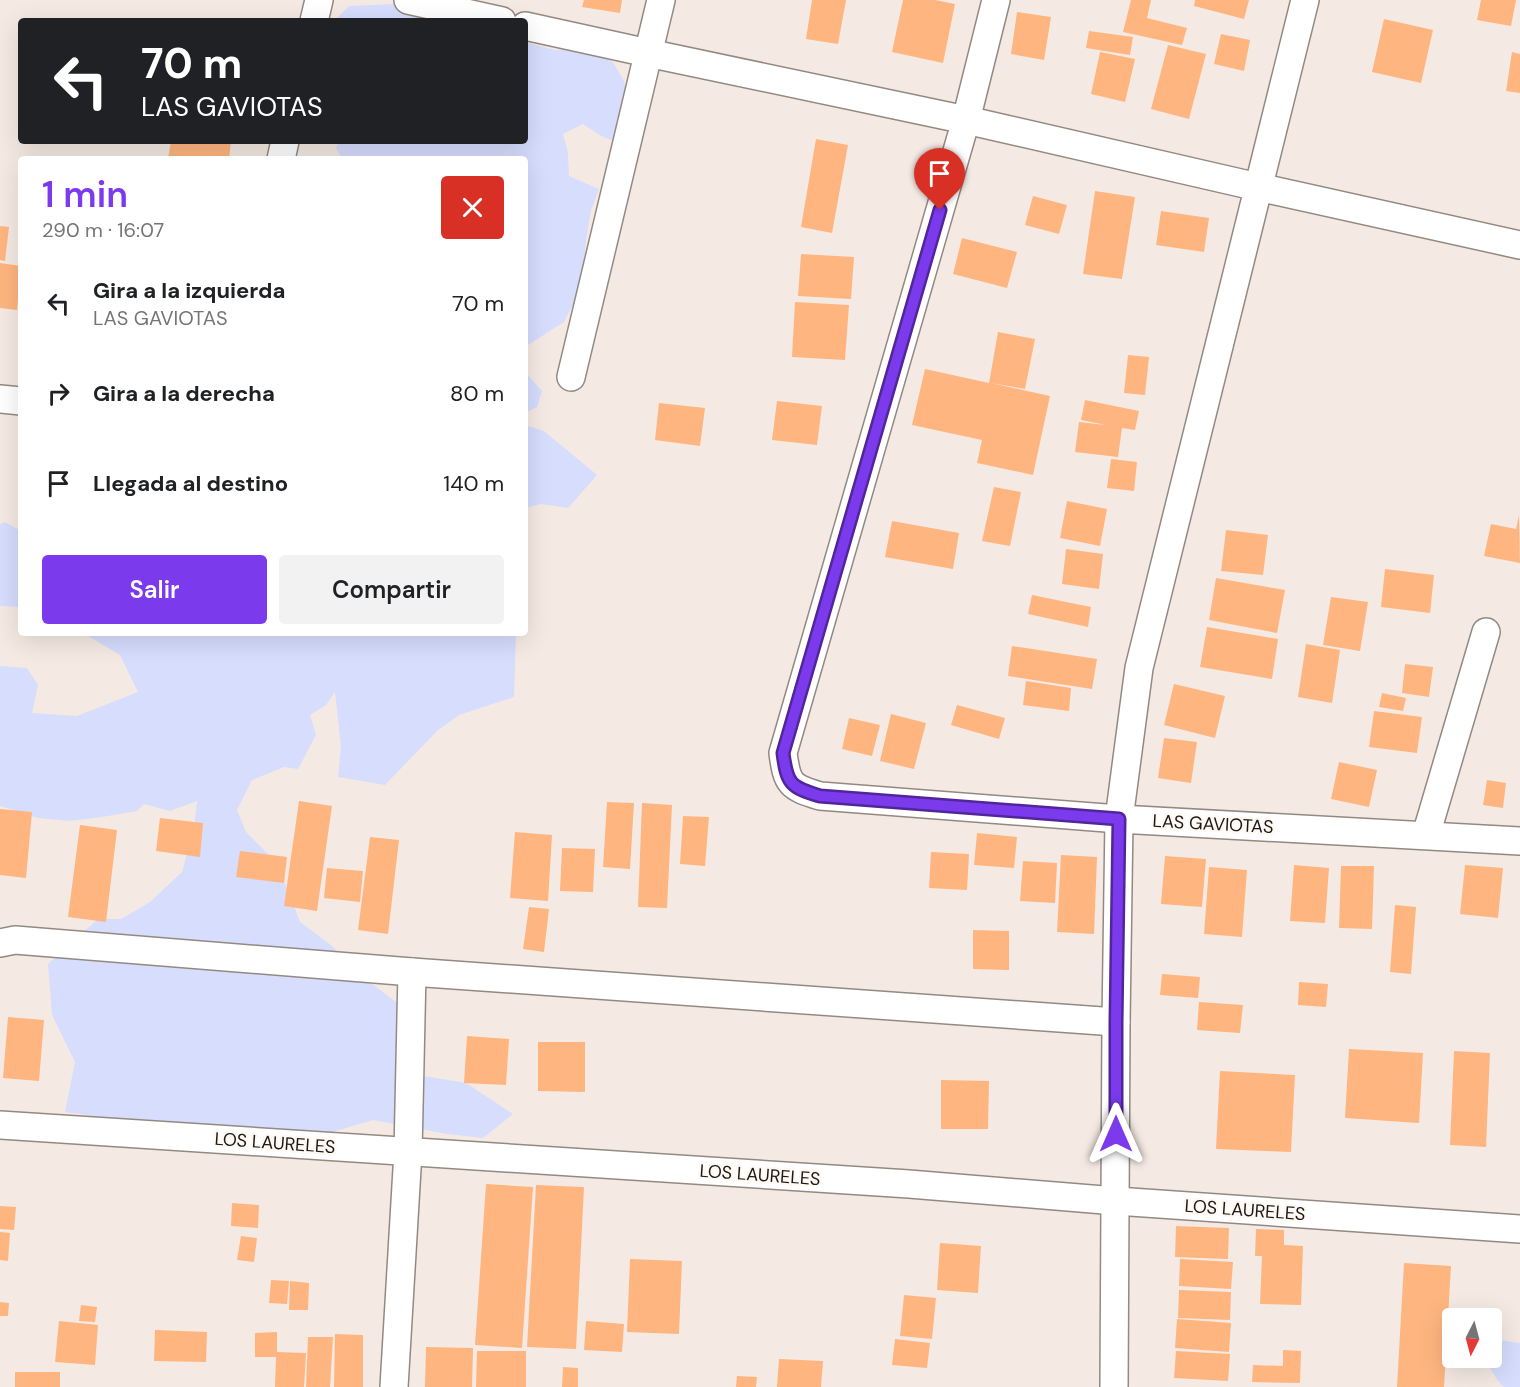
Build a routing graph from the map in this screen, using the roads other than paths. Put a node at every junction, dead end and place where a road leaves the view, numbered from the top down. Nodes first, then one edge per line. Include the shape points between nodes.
1 (319, 0) edge
2 (408, 0) edge
3 (661, 0) edge
4 (996, 0) edge
5 (1305, 0) edge
6 (315, 18) edge
7 (489, 18) edge
8 (528, 27) edge
9 (648, 53) junction
10 (966, 120) junction
11 (1258, 187) junction
12 (1520, 245) edge
13 (571, 377) dead end
14 (0, 399) edge
15 (18, 401) edge
16 (1486, 632) dead end
17 (1119, 819) junction
18 (1426, 835) junction
19 (1520, 841) edge
20 (0, 943) edge
21 (412, 972) junction
22 (1116, 1022) junction
23 (0, 1125) edge
24 (408, 1152) junction
25 (1116, 1201) junction
26 (1520, 1229) edge
27 (394, 1387) edge
28 (1114, 1387) edge

1 - 6 street
2 - 7 street
3 - 9 street
4 - 10 street
5 - 11 street
8 - 9 street
9 - 10 street
9 - 13 street
10 - 11 street
10 - 17 street, LAS GAVIOTAS via 783,753 786,776 799,790 820,796
11 - 12 street
11 - 17 street via 1138,668
14 - 15 street
16 - 18 street
17 - 18 street, LAS GAVIOTAS
17 - 22 street
18 - 19 street, LAS GAVIOTAS
20 - 21 street via 15,940
21 - 22 street
21 - 24 street
22 - 25 street
23 - 24 street, LOS LAURELES
24 - 25 street, LOS LAURELES
24 - 27 street
25 - 26 street, LOS LAURELES
25 - 28 street

